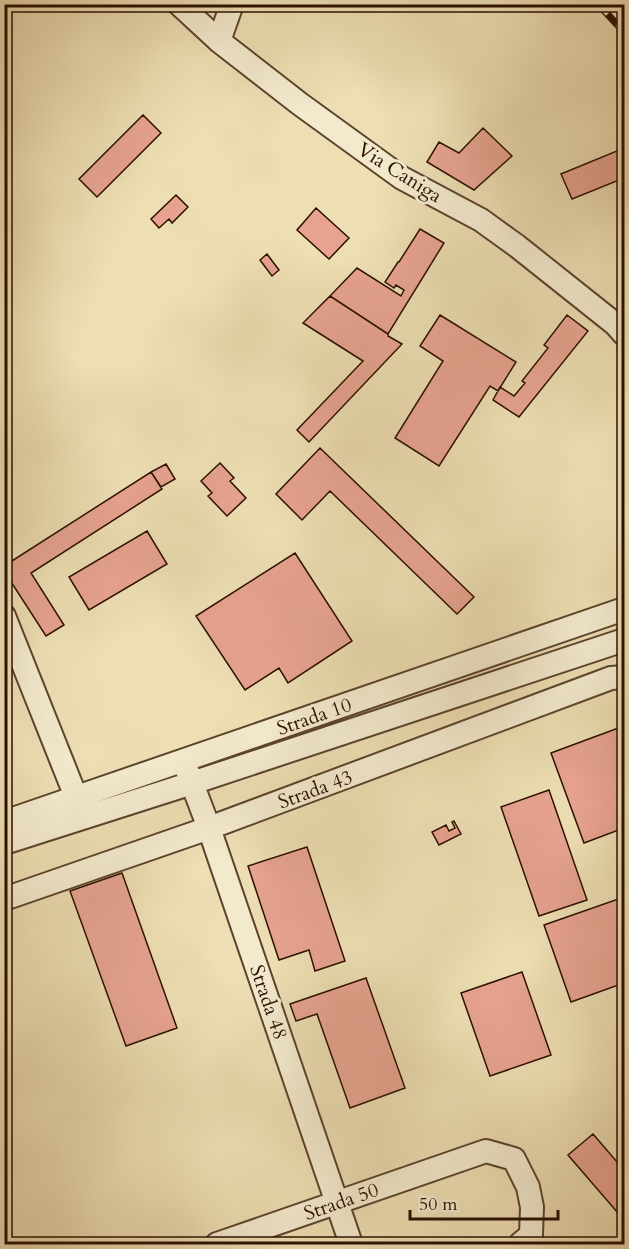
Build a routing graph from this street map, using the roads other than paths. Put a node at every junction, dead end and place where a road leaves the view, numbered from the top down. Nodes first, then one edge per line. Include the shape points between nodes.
1 (179, 4) edge
2 (232, 4) edge
3 (219, 41) junction
4 (624, 334) edge
5 (624, 609) edge
6 (4, 616) edge
7 (624, 640) edge
8 (624, 677) edge
9 (184, 760) junction
10 (192, 783) junction
11 (76, 797) junction
12 (4, 822) edge
13 (209, 828) junction
14 (4, 843) edge
15 (4, 899) edge
16 (337, 1202) junction
17 (217, 1245) edge
18 (351, 1245) edge
19 (520, 1245) edge

1 - 3 street, Via Caniga
2 - 3 street
3 - 4 street, Via Caniga via 402,178 481,220 517,246
5 - 9 street, Strada 10
6 - 11 street
7 - 10 street, Strada 10
8 - 13 street, Strada 43 via 611,678
9 - 10 street, Strada 48
9 - 11 street, Strada 10
10 - 13 street, Strada 48
10 - 14 street, Strada 10
11 - 12 street, Strada 10
13 - 15 street, Strada 43
13 - 16 street, Strada 48
16 - 17 street, Strada 50
16 - 18 street, Strada 48
16 - 19 street, Strada 50 via 486,1151 514,1158 528,1187 531,1235

